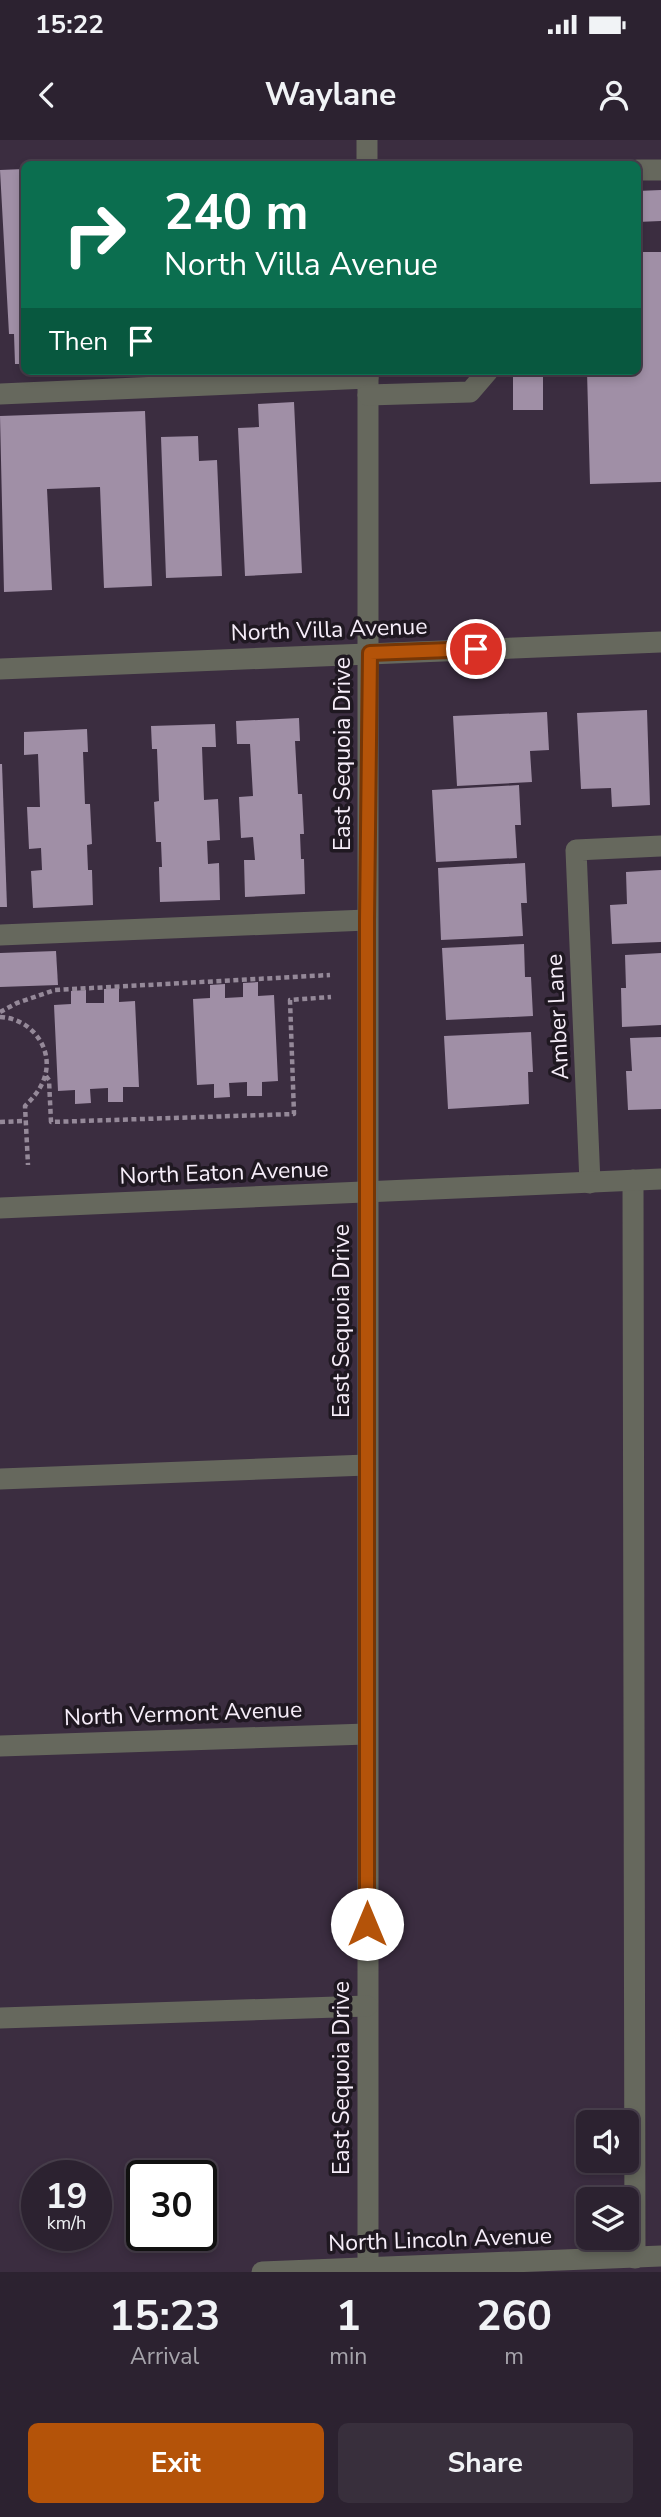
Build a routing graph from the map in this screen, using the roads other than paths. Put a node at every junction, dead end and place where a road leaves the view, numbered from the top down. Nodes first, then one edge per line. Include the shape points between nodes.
1 (367, 140) edge
2 (367, 161) edge
3 (641, 170) edge
4 (661, 170) edge
5 (485, 375) edge
6 (368, 381) edge
7 (0, 394) edge
8 (661, 642) edge
9 (370, 653) junction
10 (0, 669) edge
11 (661, 846) edge
12 (367, 920) junction
13 (0, 935) edge
14 (661, 1179) edge
15 (633, 1180) junction
16 (590, 1183) junction
17 (368, 1192) junction
18 (0, 1208) edge
19 (367, 1465) junction
20 (0, 1479) edge
21 (367, 1734) junction
22 (0, 1746) edge
23 (367, 2006) junction
24 (0, 2018) edge
25 (661, 2256) edge
26 (635, 2258) junction
27 (368, 2270) edge
28 (262, 2272) edge

1 - 2 street
3 - 4 street
5 - 6 street via 470,392
6 - 7 street
6 - 9 street, East Sequoia Drive
8 - 9 street, North Villa Avenue
9 - 10 street, North Villa Avenue
9 - 12 street, East Sequoia Drive
11 - 16 street, Amber Lane via 576,850
12 - 13 street
12 - 17 street, East Sequoia Drive
14 - 15 street, North Eaton Avenue
15 - 16 street, North Eaton Avenue
15 - 26 street
16 - 17 street, North Eaton Avenue
17 - 18 street, North Eaton Avenue
17 - 19 street, East Sequoia Drive
19 - 20 street
19 - 21 street, East Sequoia Drive
21 - 22 street, North Vermont Avenue
21 - 23 street, East Sequoia Drive
23 - 24 street
23 - 27 street, East Sequoia Drive
25 - 26 street, North Lincoln Avenue
26 - 27 street, North Lincoln Avenue
27 - 28 street, North Lincoln Avenue

